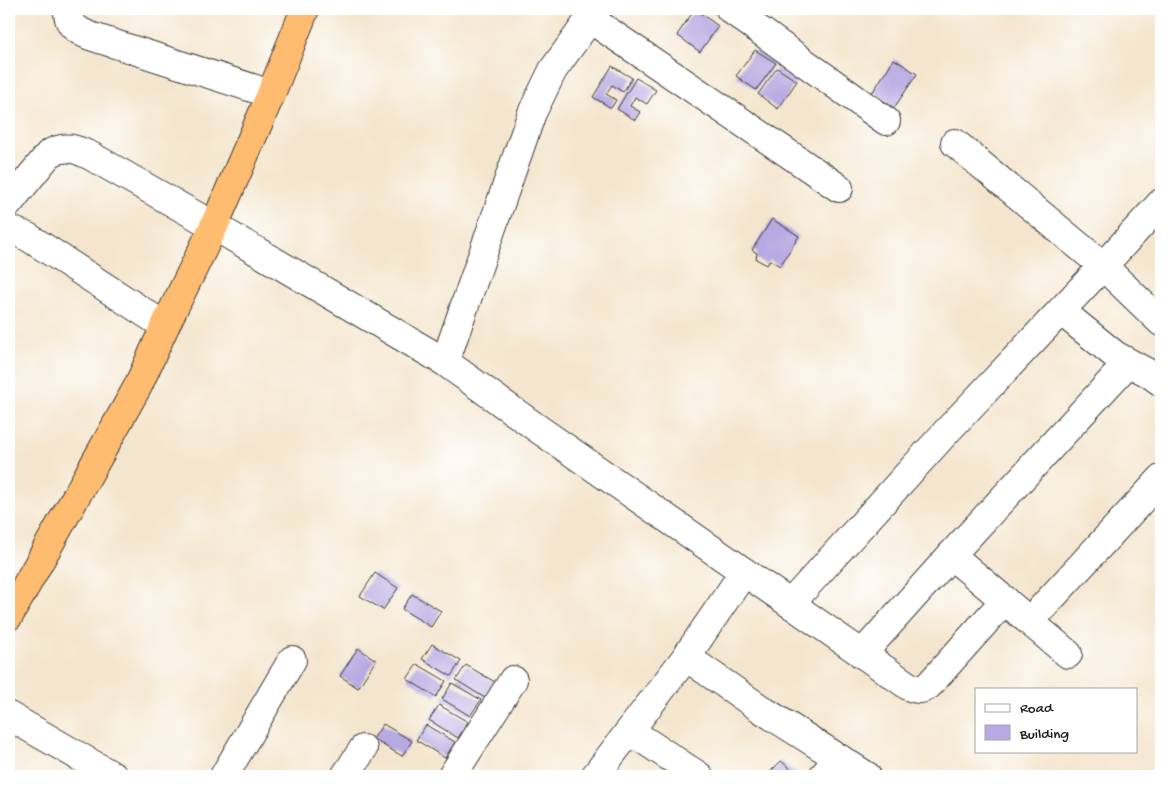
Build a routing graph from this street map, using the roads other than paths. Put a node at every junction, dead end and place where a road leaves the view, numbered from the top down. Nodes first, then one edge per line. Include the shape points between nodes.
1 (68, 9) edge
2 (305, 9) edge
3 (730, 9) edge
4 (593, 14) edge
5 (271, 94) junction
6 (886, 121) dead end
7 (955, 143) dead end
8 (839, 188) dead end
9 (9, 203) edge
10 (1161, 203) edge
11 (214, 226) junction
12 (9, 229) edge
13 (1103, 266) junction
14 (1061, 311) junction
15 (1161, 322) edge
16 (165, 326) junction
17 (446, 362) junction
18 (1128, 363) junction
19 (1161, 382) edge
20 (1161, 479) edge
21 (951, 555) junction
22 (744, 572) junction
23 (1005, 600) junction
24 (790, 604) junction
25 (9, 616) edge
26 (1030, 622) junction
27 (862, 654) junction
28 (1068, 654) dead end
29 (686, 657) junction
30 (292, 660) dead end
31 (513, 680) dead end
32 (9, 716) edge
33 (630, 731) junction
34 (363, 748) dead end
35 (831, 767) edge
36 (113, 776) edge
37 (224, 776) edge
38 (345, 776) edge
39 (452, 776) edge
40 (595, 776) edge
41 (699, 776) edge
42 (867, 776) edge

1 - 5 street via 70,24 90,36
2 - 5 highway
3 - 6 street
4 - 8 street
4 - 17 street via 553,70 532,113
5 - 11 highway
7 - 13 street
9 - 11 street via 49,154 68,148 92,156
10 - 13 street
11 - 16 highway
11 - 17 street
12 - 16 street via 28,237
13 - 14 street
13 - 15 street
14 - 18 street
14 - 24 street
16 - 25 highway via 138,386
17 - 22 street
18 - 19 street
18 - 21 street
20 - 26 street
21 - 23 street
21 - 27 street
22 - 24 street
22 - 29 street
23 - 26 street
23 - 27 street via 923,689 910,687
24 - 27 street
26 - 28 street
29 - 33 street
29 - 35 street via 762,710
30 - 37 street
31 - 39 street
32 - 36 street
33 - 40 street
33 - 41 street
34 - 38 street
35 - 42 street

